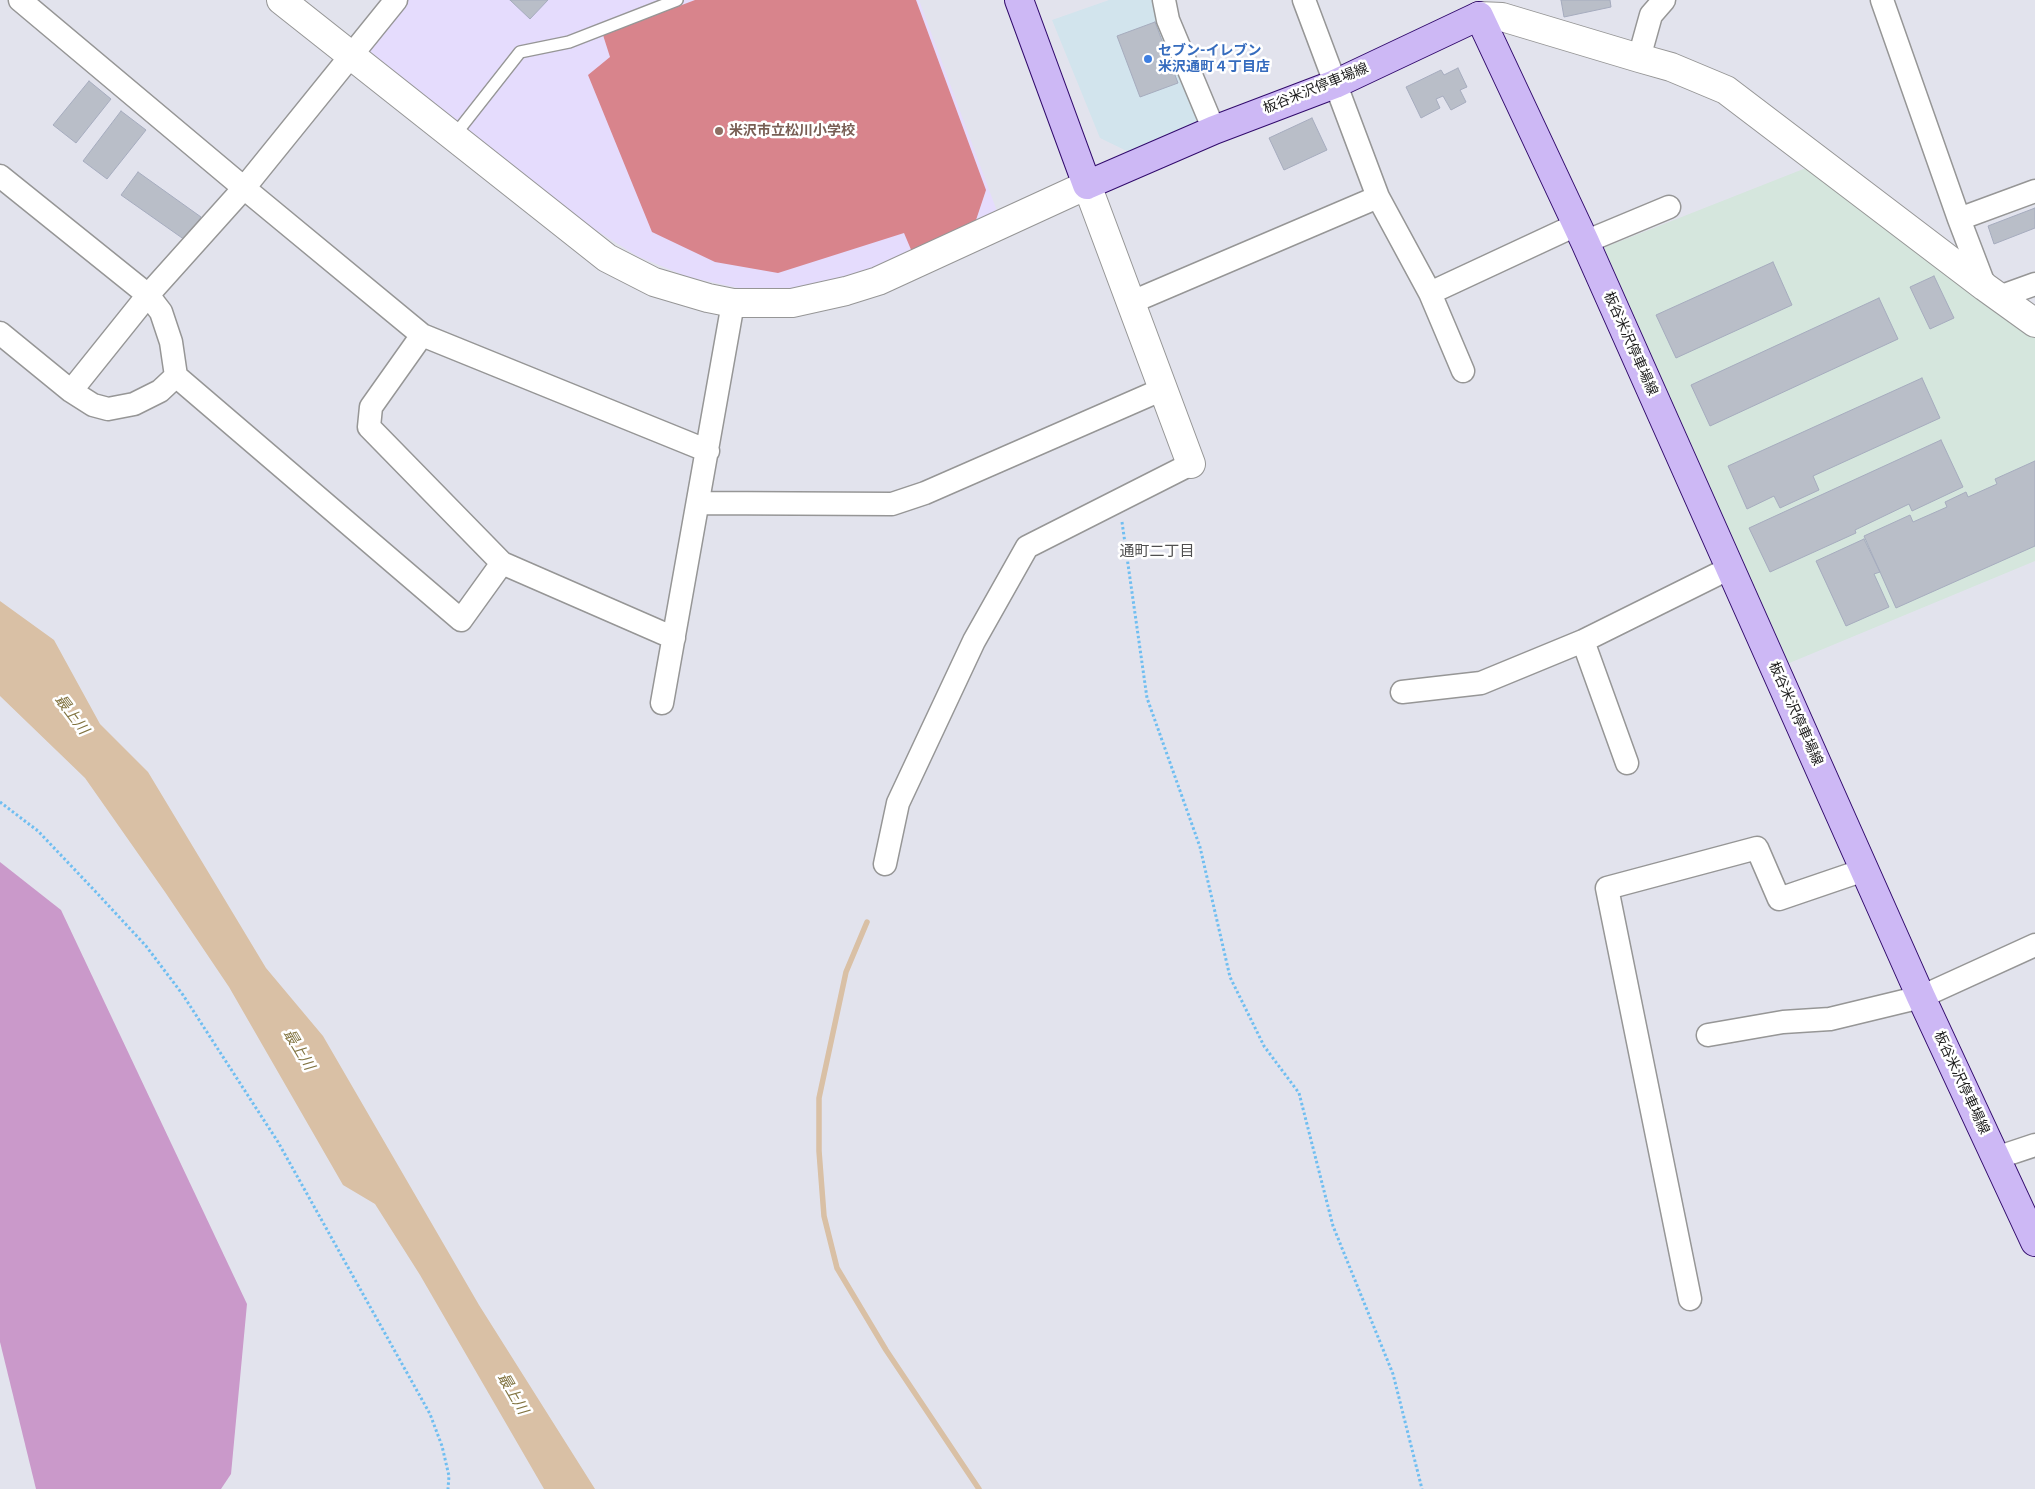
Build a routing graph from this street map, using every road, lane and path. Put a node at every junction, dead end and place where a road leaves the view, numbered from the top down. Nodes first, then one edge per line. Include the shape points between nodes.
1 (20, 0) edge
2 (281, 0) edge
3 (396, 0) edge
4 (677, 0) edge
5 (1019, 0) edge
6 (1164, 0) edge
7 (1304, 0) edge
8 (1664, 0) edge
9 (1882, 0) edge
10 (1476, 8) edge
11 (350, 55) junction
12 (1639, 58) junction
13 (1335, 84) junction
14 (1214, 130) junction
15 (454, 136) junction
16 (0, 176) edge
17 (1087, 185) junction
18 (244, 188) junction
19 (2035, 191) edge
20 (1378, 197) junction
21 (1669, 207) dead end
22 (1959, 219) junction
23 (1580, 234) junction
24 (2035, 284) edge
25 (1992, 292) junction
26 (1430, 293) junction
27 (148, 295) junction
28 (733, 302) junction
29 (1132, 302) junction
30 (2035, 323) edge
31 (0, 333) edge
32 (422, 335) junction
33 (1463, 371) dead end
34 (176, 376) junction
35 (1163, 389) junction
36 (71, 391) junction
37 (708, 451) junction
38 (1191, 464) joint
39 (1119, 501) junction
40 (698, 503) junction
41 (502, 563) junction
42 (1730, 568) junction
43 (674, 638) junction
44 (1583, 641) junction
45 (1402, 692) dead end
46 (662, 703) dead end
47 (1627, 763) dead end
48 (0, 802) edge
49 (885, 864) dead end
50 (1864, 870) junction
51 (2035, 945) edge
52 (1920, 997) junction
53 (1708, 1035) dead end
54 (2035, 1145) edge
55 (1996, 1158) junction
56 (2035, 1242) edge
57 (1690, 1299) dead end
58 (448, 1489) edge
59 (1422, 1489) edge

1 - 18 street
2 - 11 street
3 - 11 street
4 - 15 lane via 569,42 520,52
5 - 17 main road
6 - 14 street via 1168,20
7 - 13 street
8 - 12 street via 1651,15
9 - 22 street
10 - 12 street
10 - 13 main road, 板谷米沢停車場線
10 - 23 main road, 板谷米沢停車場線
11 - 15 street
11 - 18 street
12 - 25 street via 1671,67 1726,90
13 - 14 main road, 板谷米沢停車場線
13 - 20 street
14 - 17 main road, 板谷米沢停車場線
15 - 28 street via 607,258 627,270 678,291
16 - 27 street
17 - 28 street via 854,289 792,303
17 - 29 street
18 - 27 street
18 - 32 street
19 - 22 street
20 - 26 street
20 - 29 street
21 - 23 street
22 - 25 street
23 - 26 street
23 - 42 main road, 板谷米沢停車場線
24 - 25 street
25 - 30 street
26 - 33 street
27 - 34 street via 161,312 171,342
27 - 36 street
28 - 37 street
29 - 35 street
31 - 36 street
32 - 37 street
32 - 41 street via 371,407 369,427
34 - 36 street via 160,391 134,404 108,409 93,405
34 - 41 street via 461,620
35 - 38 street
35 - 40 street via 925,493 892,504
37 - 40 street
38 - 39 street
39 - 49 street via 1027,547 974,640 898,803
39 - 59 path via 1147,698 1200,846 1230,977 1264,1046 1299,1093 1333,1226 1394,1374
40 - 43 street
41 - 43 street
42 - 44 street
42 - 50 main road, 板谷米沢停車場線
43 - 46 street
44 - 45 street via 1481,683
44 - 47 street
48 - 58 path via 38,831 95,891 146,946 183,995 278,1142 430,1414 442,1446
50 - 52 main road, 板谷米沢停車場線
50 - 57 street via 1779,899 1758,848 1607,888
51 - 52 street
52 - 53 street via 1830,1020 1783,1022
52 - 55 main road, 板谷米沢停車場線
54 - 55 street
55 - 56 main road, 板谷米沢停車場線

